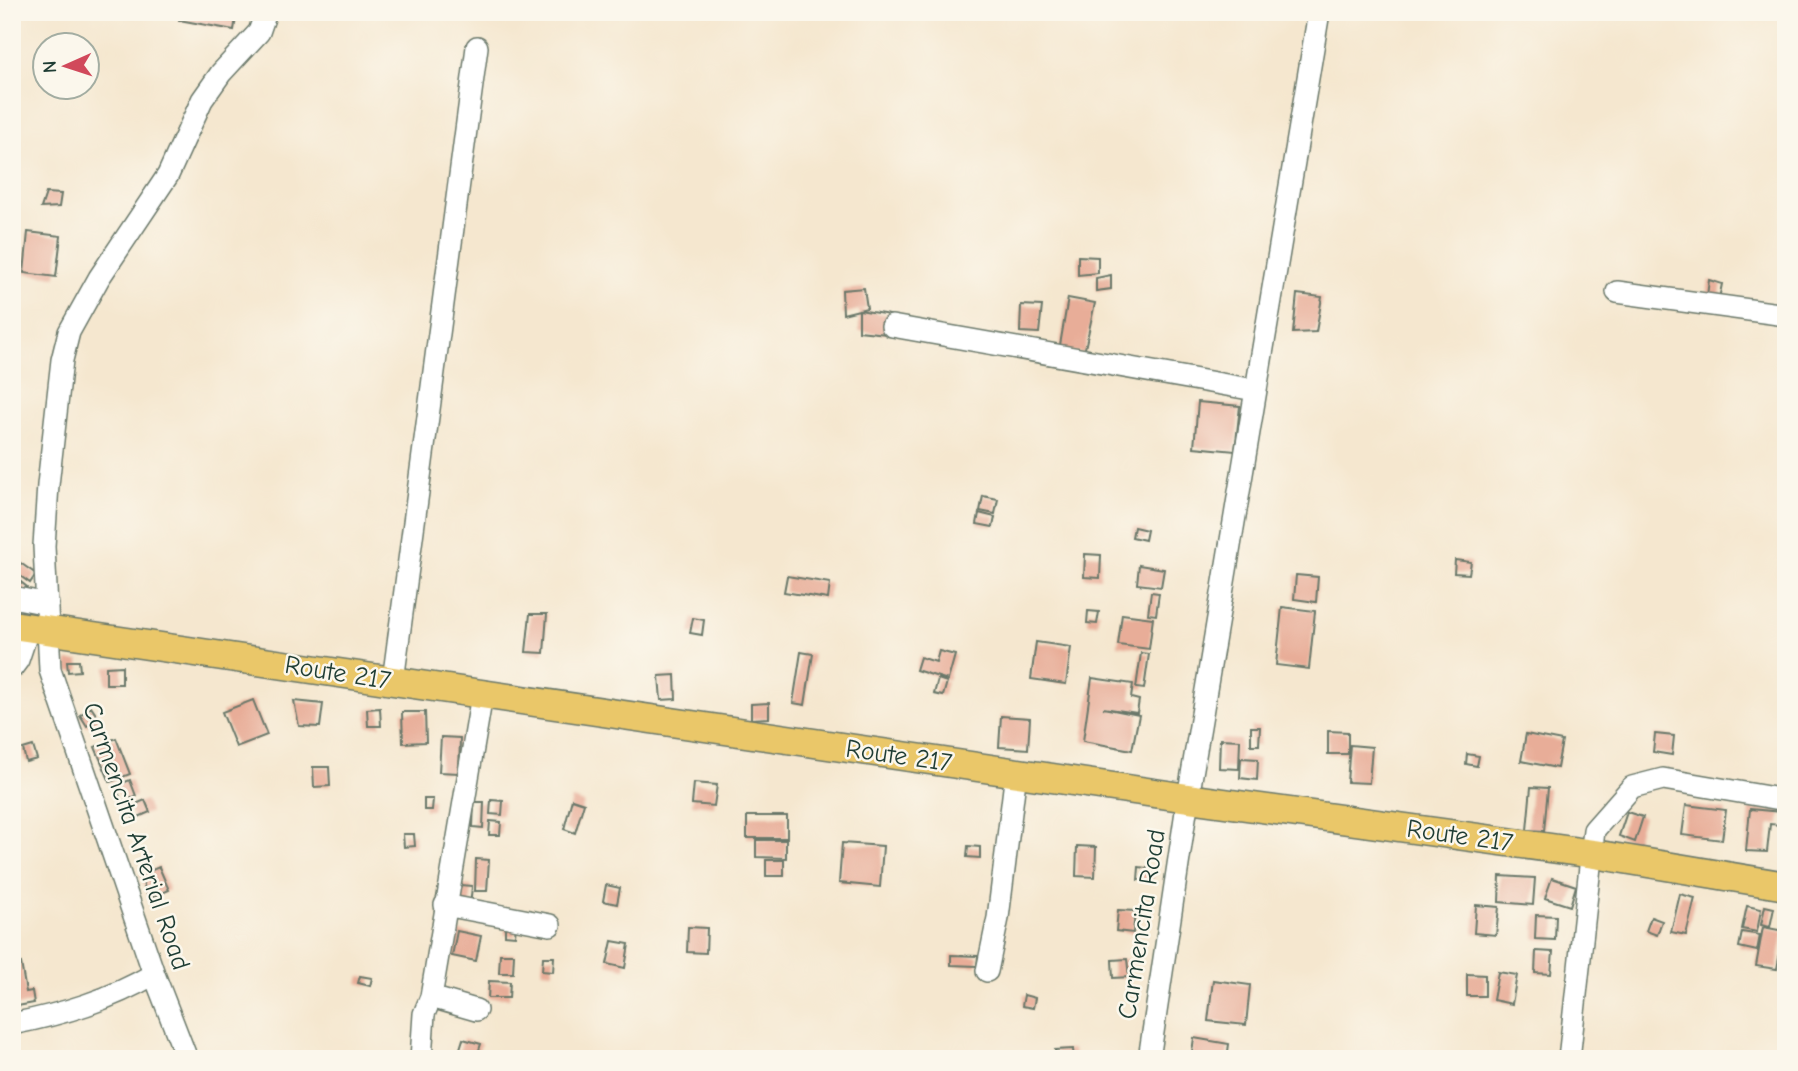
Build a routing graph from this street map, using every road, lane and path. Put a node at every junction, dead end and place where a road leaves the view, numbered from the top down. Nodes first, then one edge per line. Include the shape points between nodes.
1 (266, 12) edge
2 (1320, 12) edge
3 (477, 47) dead end
4 (1617, 292) dead end
5 (1786, 315) edge
6 (892, 326) dead end
7 (1255, 390) junction
8 (12, 597) edge
9 (34, 621) edge
10 (12, 668) edge
11 (393, 681) junction
12 (482, 695) junction
13 (1016, 772) junction
14 (1188, 798) junction
15 (1786, 800) edge
16 (1594, 853) junction
17 (1786, 886) edge
18 (445, 905) junction
19 (550, 925) dead end
20 (987, 971) dead end
21 (154, 974) junction
22 (431, 997) junction
23 (476, 1010) dead end
24 (12, 1024) edge
25 (187, 1059) edge
26 (421, 1059) edge
27 (1149, 1059) edge
28 (1569, 1059) edge

1 - 9 street, Carmencita Arterial Road via 259,32 202,100 168,175 69,332 62,360
2 - 7 street, Carmencita Road
3 - 11 street
4 - 5 street
6 - 7 street
7 - 14 street, Carmencita Road
8 - 9 street
9 - 10 street
9 - 11 main road, Route 217
9 - 21 street, Carmencita Arterial Road
11 - 12 main road, Route 217
12 - 13 main road, Route 217
12 - 18 street
13 - 14 main road, Route 217
13 - 20 street
14 - 16 main road, Route 217
14 - 27 street, Carmencita Road
15 - 16 street via 1663,779 1632,787 1594,830
16 - 17 main road, Route 217
16 - 28 street
18 - 19 street
18 - 22 street
21 - 24 street via 60,1015
21 - 25 street, Carmencita Arterial Road
22 - 23 street
22 - 26 street via 424,1014

